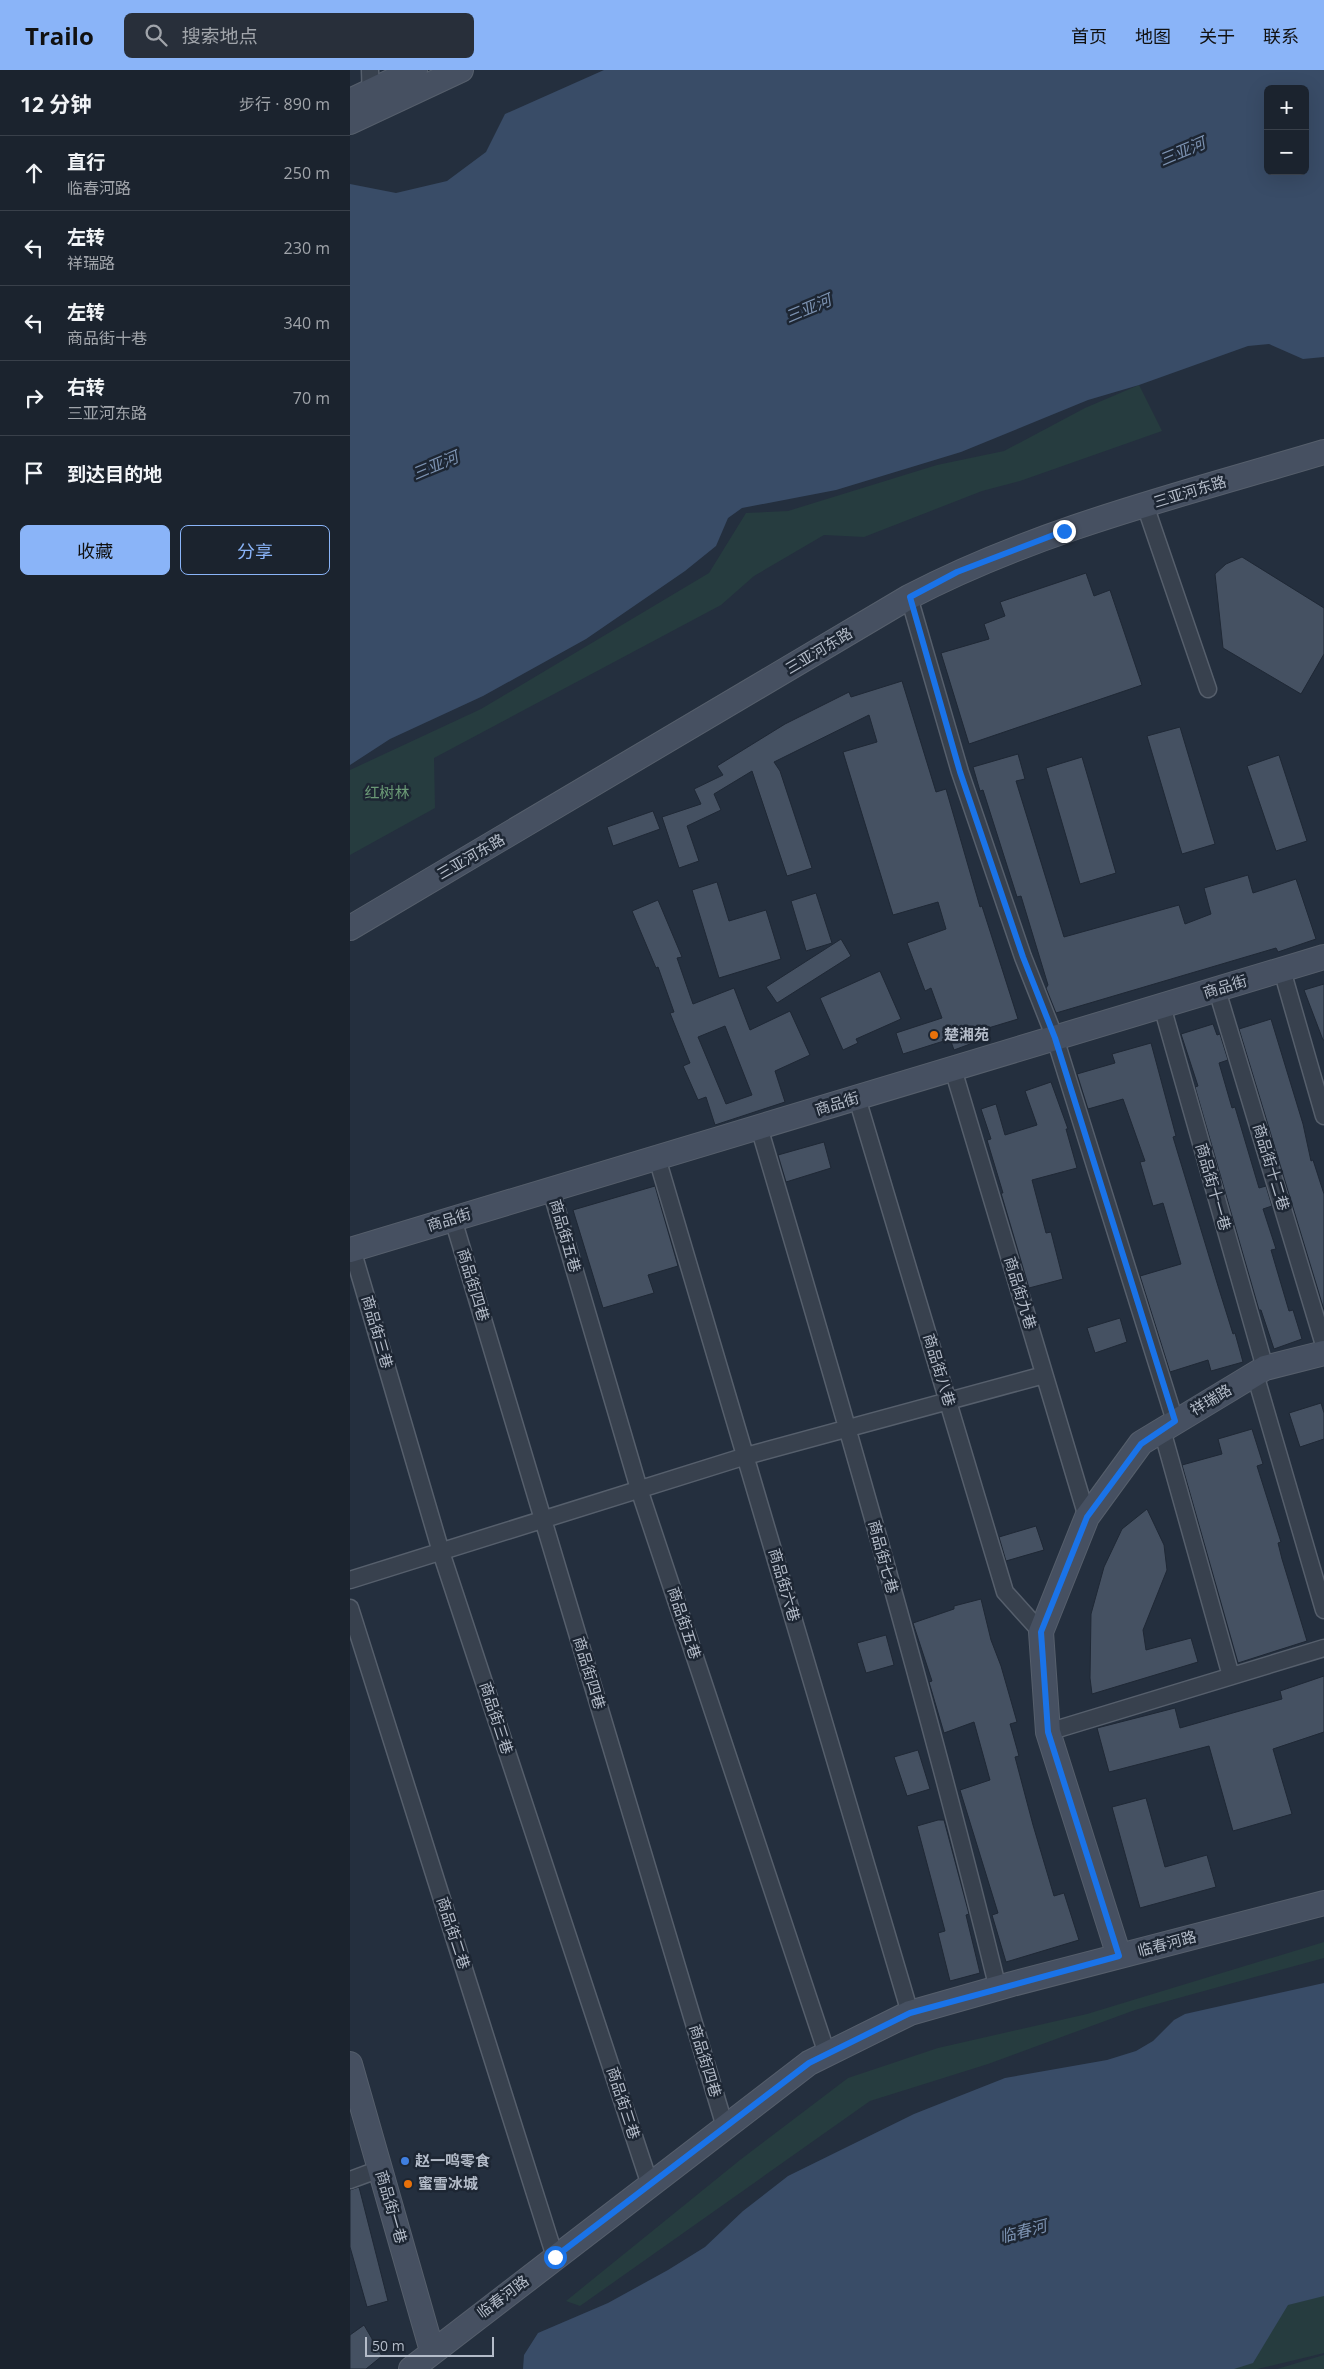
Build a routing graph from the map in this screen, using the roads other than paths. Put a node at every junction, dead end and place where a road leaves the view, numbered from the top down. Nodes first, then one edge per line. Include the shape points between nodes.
1 (415, 70) edge
2 (460, 70) edge
3 (366, 94) edge
4 (350, 122) edge
5 (1324, 452) edge
6 (1146, 505) junction
7 (910, 597) junction
8 (1208, 689) dead end
9 (350, 928) edge
10 (1324, 958) edge
11 (1282, 970) junction
12 (1217, 990) junction
13 (1162, 1006) junction
14 (1055, 1038) junction
15 (953, 1069) junction
16 (857, 1098) junction
17 (1324, 1116) edge
18 (759, 1127) junction
19 (657, 1158) junction
20 (551, 1190) junction
21 (453, 1219) junction
22 (351, 1250) edge
23 (1324, 1345) edge
24 (1324, 1352) edge
25 (1260, 1371) junction
26 (1044, 1375) junction
27 (948, 1401) junction
28 (1168, 1425) junction
29 (848, 1428) junction
30 (746, 1456) junction
31 (639, 1490) junction
32 (1087, 1517) junction
33 (543, 1520) junction
34 (441, 1552) junction
35 (350, 1580) edge
36 (350, 1608) edge
37 (1324, 1610) edge
38 (1041, 1632) junction
39 (1324, 1648) edge
40 (1232, 1676) junction
41 (1048, 1732) junction
42 (1324, 1903) edge
43 (1119, 1956) junction
44 (998, 1989) junction
45 (910, 2013) junction
46 (827, 2054) junction
47 (350, 2064) edge
48 (725, 2127) junction
49 (380, 2169) junction
50 (350, 2180) edge
51 (650, 2185) junction
52 (555, 2257) junction
53 (432, 2350) junction
54 (410, 2369) edge

1 - 3 street
2 - 3 street
3 - 4 street
5 - 6 street, 三亚河东路
6 - 7 street, 三亚河东路 via 1064,531 966,569
6 - 8 street
7 - 9 street, 三亚河东路
7 - 14 street via 960,772 1023,957
10 - 11 street, 商品街
11 - 12 street, 商品街
11 - 17 street
12 - 13 street, 商品街
12 - 23 street, 商品街十二巷
13 - 14 street, 商品街
13 - 25 street, 商品街十一巷
14 - 15 street, 商品街
14 - 28 street
15 - 16 street, 商品街
15 - 26 street, 商品街九巷
16 - 18 street, 商品街
16 - 27 street, 商品街八巷
18 - 19 street, 商品街
18 - 29 street, 商品街七巷
19 - 20 street, 商品街
19 - 30 street, 商品街六巷
20 - 21 street, 商品街
20 - 31 street, 商品街五巷
21 - 22 street, 商品街
21 - 33 street, 商品街四巷
22 - 34 street, 商品街三巷
24 - 25 street, 祥瑞路
25 - 28 street, 祥瑞路
25 - 37 street, 商品街十一巷
26 - 27 street
26 - 32 street, 商品街九巷
27 - 29 street
27 - 38 street, 商品街八巷 via 1005,1592
28 - 32 street, 祥瑞路 via 1141,1444
28 - 40 street
29 - 30 street
29 - 44 street, 商品街七巷
30 - 31 street
30 - 45 street, 商品街六巷
31 - 33 street
31 - 46 street, 商品街五巷
32 - 38 street, 祥瑞路
33 - 34 street
33 - 48 street, 商品街四巷
34 - 35 street
34 - 51 street, 商品街三巷
36 - 52 street, 商品街二巷
38 - 41 street, 祥瑞路
39 - 40 street
40 - 41 street
41 - 43 street, 祥瑞路
42 - 43 street, 临春河路
43 - 44 street, 临春河路
44 - 45 street, 临春河路
45 - 46 street, 临春河路
46 - 48 street, 临春河路 via 809,2063
47 - 49 street, 商品街一巷
48 - 51 street, 临春河路
49 - 50 street
49 - 53 street, 商品街一巷
51 - 52 street, 临春河路
52 - 53 street, 临春河路
53 - 54 street, 临春河路

